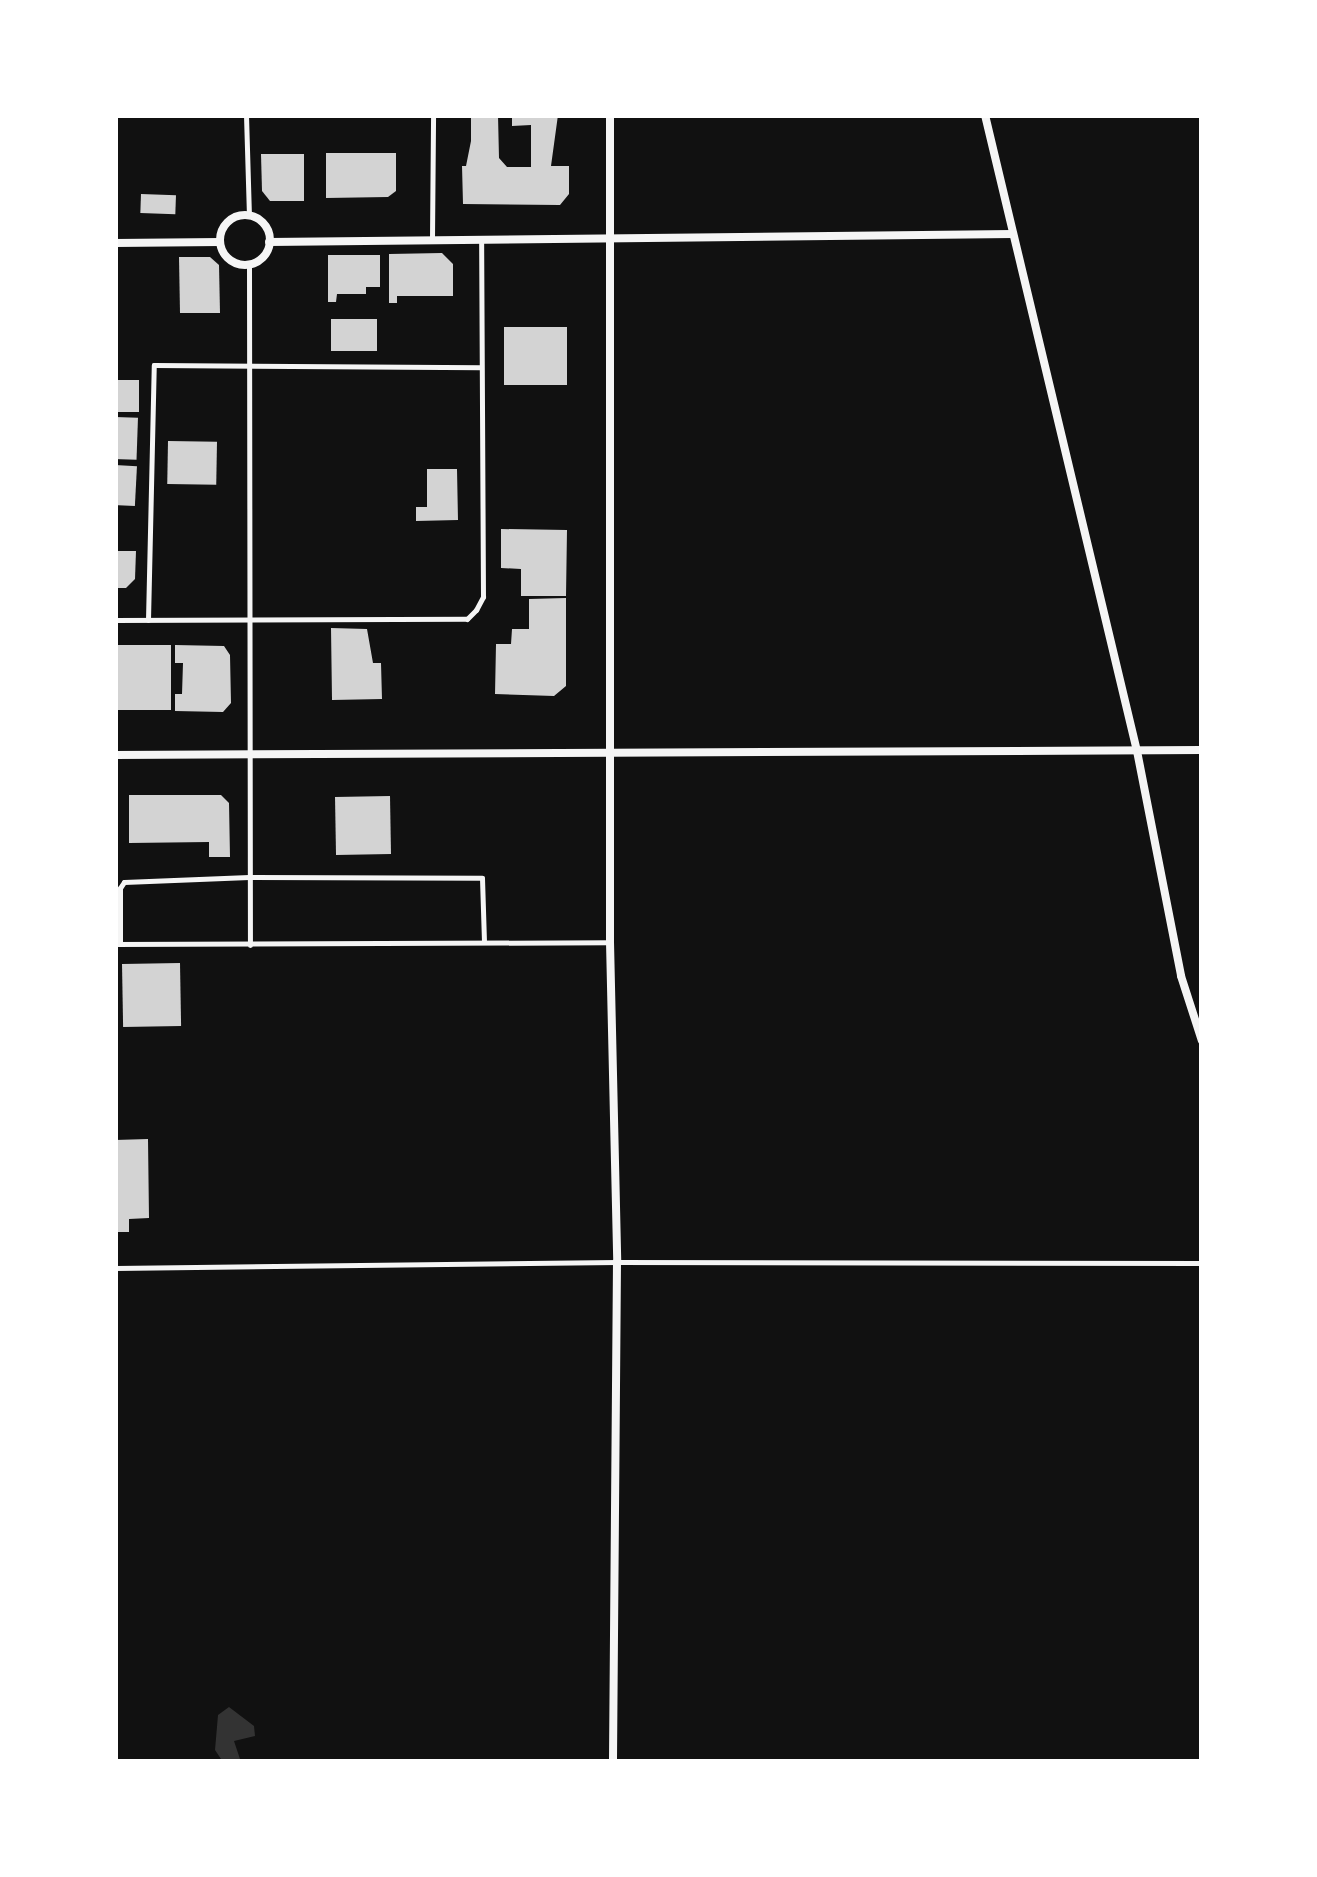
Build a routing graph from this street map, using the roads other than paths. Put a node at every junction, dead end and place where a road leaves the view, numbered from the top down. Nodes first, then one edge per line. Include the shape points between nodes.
1 (246, 115) edge
2 (433, 115) edge
3 (610, 115) edge
4 (984, 115) edge
5 (248, 216) junction
6 (1012, 234) junction
7 (432, 239) junction
8 (482, 240) junction
9 (610, 241) junction
10 (220, 242) junction
11 (269, 242) junction
12 (115, 243) edge
13 (249, 265) junction
14 (248, 366) junction
15 (481, 367) junction
16 (247, 619) junction
17 (115, 620) edge
18 (148, 620) junction
19 (610, 750) junction
20 (1202, 750) edge
21 (1137, 751) junction
22 (247, 754) junction
23 (115, 755) edge
24 (249, 877) junction
25 (610, 942) junction
26 (484, 943) junction
27 (118, 944) edge
28 (250, 945) junction
29 (1202, 1042) edge
30 (616, 1262) junction
31 (1202, 1263) edge
32 (115, 1268) edge
33 (613, 1762) edge

1 - 5 street
2 - 7 street
3 - 9 main road
4 - 6 main road
5 - 10 main road via 230,221
5 - 11 main road via 265,227
6 - 9 main road
6 - 21 main road
7 - 8 main road
7 - 11 main road
8 - 9 main road
8 - 15 street
9 - 19 main road
10 - 12 main road
10 - 13 main road via 233,262
11 - 13 main road via 263,257
13 - 14 street
14 - 15 street
14 - 16 street
14 - 18 street via 154,366
15 - 16 street via 484,597 467,620
16 - 18 street
16 - 22 street
17 - 18 street
19 - 21 main road
19 - 22 main road
19 - 25 main road
20 - 21 main road
21 - 29 main road via 1182,976
22 - 23 main road
22 - 24 street
24 - 26 street via 482,878
24 - 27 street via 124,882
24 - 28 street
25 - 26 street
25 - 30 main road
26 - 28 street
27 - 28 street
30 - 31 street
30 - 32 street
30 - 33 main road

